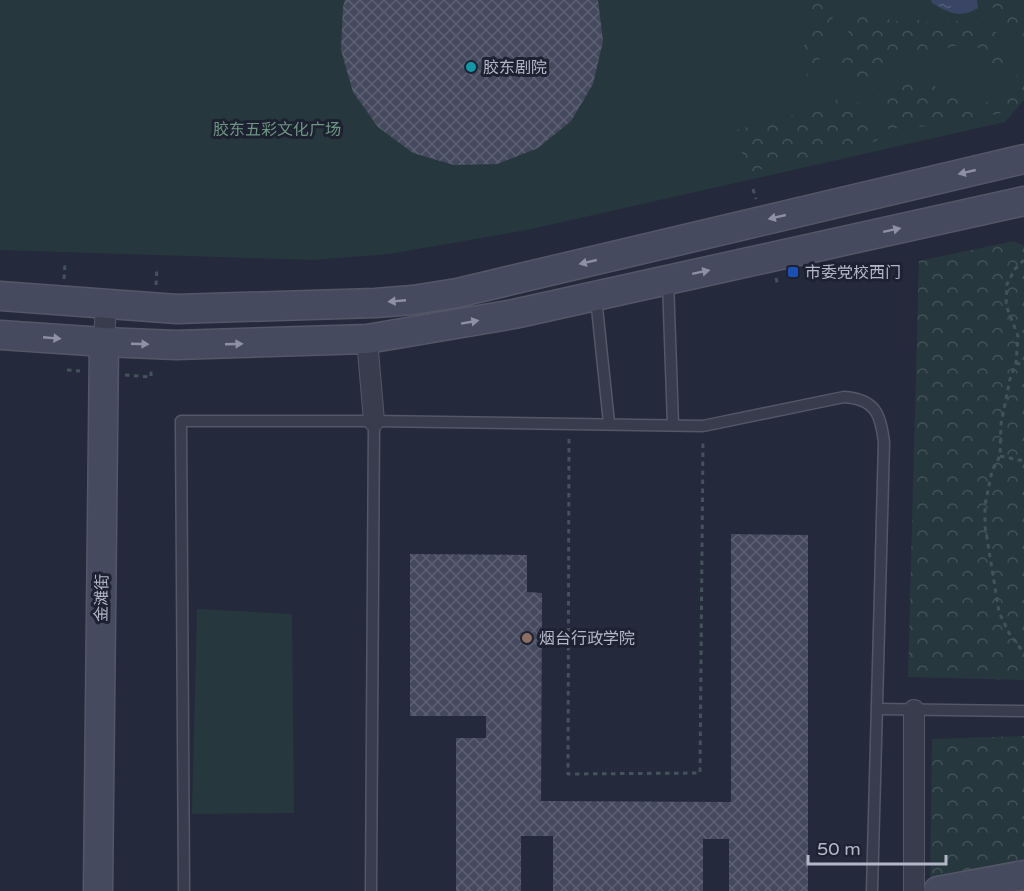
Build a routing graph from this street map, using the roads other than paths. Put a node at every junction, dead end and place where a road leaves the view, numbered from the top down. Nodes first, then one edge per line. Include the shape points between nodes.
1 (1024, 159) edge
2 (1024, 201) edge
3 (668, 279) junction
4 (596, 295) junction
5 (0, 296) edge
6 (106, 305) junction
7 (0, 334) edge
8 (367, 339) junction
9 (104, 342) junction
10 (374, 421) junction
11 (609, 423) junction
12 (673, 425) junction
13 (878, 709) junction
14 (914, 710) junction
15 (1024, 711) edge
16 (1024, 875) edge
17 (98, 891) edge
18 (183, 891) edge
19 (371, 891) edge
20 (872, 891) edge
21 (914, 891) edge
22 (938, 891) edge

1 -> 6 street via 457,293 413,300 188,309
3 -> 2 street
3 - 4 street
3 - 12 lane
8 -> 4 street via 514,314
4 - 11 lane
5 - 6 street
6 - 9 street, 金滩街
7 -> 9 street
9 -> 8 street via 176,345
8 - 10 street
9 - 17 street, 金滩街
10 - 11 lane
10 - 18 lane via 181,421
10 - 19 lane
11 - 12 lane
12 - 13 lane via 703,426 835,398 863,400 875,411 885,453
13 - 14 lane
13 - 20 lane
14 - 15 lane
14 - 21 street
16 - 22 street

